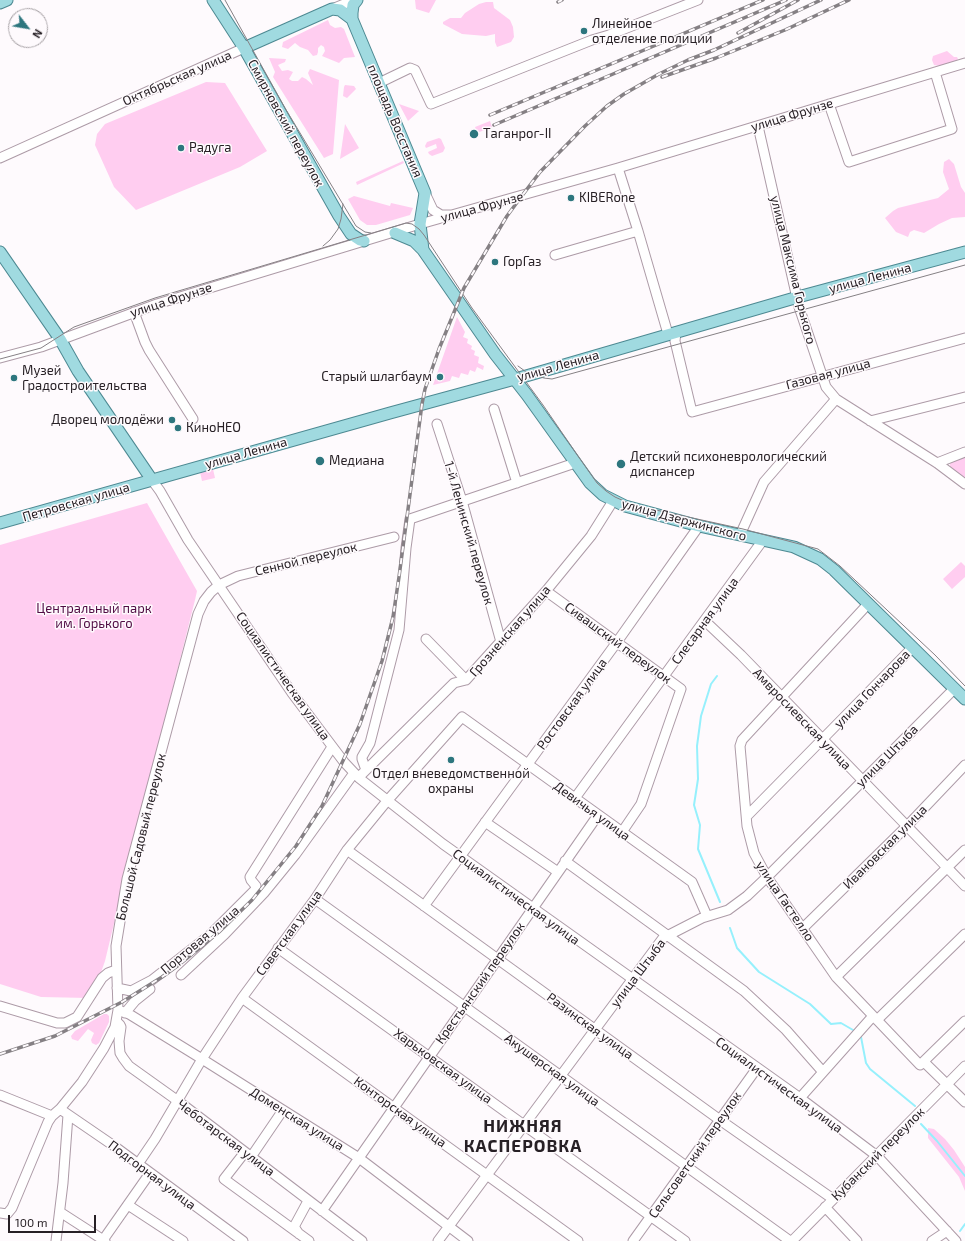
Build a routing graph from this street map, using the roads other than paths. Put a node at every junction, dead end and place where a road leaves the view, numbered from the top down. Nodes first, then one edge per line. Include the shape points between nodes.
1 (7, 0) edge
2 (213, 0) edge
3 (354, 0) edge
4 (357, 0) edge
5 (698, 0) edge
6 (0, 3) edge
7 (332, 9) junction
8 (352, 19) junction
9 (244, 48) junction
10 (965, 63) edge
11 (935, 72) junction
12 (379, 83) junction
13 (829, 104) junction
14 (758, 126) junction
15 (0, 158) edge
16 (618, 168) junction
17 (426, 193) junction
18 (457, 214) junction
19 (420, 224) junction
20 (638, 231) junction
21 (395, 233) junction
22 (364, 241) junction
23 (414, 241) junction
24 (423, 250) junction
25 (0, 252) edge
26 (965, 252) edge
27 (555, 255) dead end
28 (798, 297) junction
29 (134, 312) junction
30 (672, 333) junction
31 (965, 338) edge
32 (60, 339) junction
33 (0, 358) edge
34 (821, 376) junction
35 (514, 379) junction
36 (965, 397) edge
37 (836, 399) junction
38 (494, 409) dead end
39 (194, 419) dead end
40 (870, 421) junction
41 (436, 424) dead end
42 (965, 452) edge
43 (575, 463) junction
44 (936, 463) junction
45 (152, 480) junction
46 (517, 483) junction
47 (965, 484) edge
48 (462, 501) junction
49 (613, 501) junction
50 (0, 524) edge
51 (699, 526) junction
52 (740, 535) junction
53 (394, 536) dead end
54 (763, 540) junction
55 (220, 585) junction
56 (546, 591) junction
57 (868, 604) junction
58 (705, 621) junction
59 (426, 639) dead end
60 (501, 642) junction
61 (617, 642) junction
62 (912, 648) junction
63 (664, 676) junction
64 (466, 680) junction
65 (954, 688) junction
66 (782, 697) junction
67 (965, 699) edge
68 (462, 717) joint
69 (822, 740) junction
70 (332, 747) junction
71 (528, 764) junction
72 (965, 765) edge
73 (366, 770) junction
74 (356, 776) junction
75 (863, 781) junction
76 (574, 798) junction
77 (387, 801) junction
78 (598, 814) junction
79 (747, 816) junction
80 (485, 822) junction
81 (906, 826) junction
82 (622, 832) junction
83 (347, 850) junction
84 (965, 850) edge
85 (460, 856) junction
86 (565, 861) junction
87 (948, 868) junction
88 (558, 872) junction
89 (767, 877) junction
90 (965, 886) edge
91 (315, 899) junction
92 (424, 906) junction
93 (532, 908) junction
94 (707, 916) junction
95 (804, 928) junction
96 (965, 934) edge
97 (668, 935) junction
98 (278, 948) junction
99 (497, 959) junction
100 (116, 970) junction
101 (181, 975) dead end
102 (836, 977) junction
103 (633, 980) junction
104 (117, 988) junction
105 (150, 989) dead end
106 (242, 998) junction
107 (0, 1006) edge
108 (464, 1006) junction
109 (122, 1011) junction
110 (875, 1018) junction
111 (116, 1021) junction
112 (965, 1021) edge
113 (595, 1030) junction
114 (429, 1057) junction
115 (202, 1059) junction
116 (922, 1064) junction
117 (965, 1066) edge
118 (757, 1068) junction
119 (824, 1072) junction
120 (561, 1076) junction
121 (947, 1084) junction
122 (0, 1095) edge
123 (800, 1098) junction
124 (178, 1101) junction
125 (965, 1102) edge
126 (394, 1108) junction
127 (60, 1110) junction
128 (283, 1110) junction
129 (68, 1115) junction
130 (52, 1116) junction
131 (720, 1120) junction
132 (524, 1125) junction
133 (248, 1154) junction
134 (877, 1156) junction
135 (359, 1158) junction
136 (138, 1164) junction
137 (686, 1166) junction
138 (150, 1173) junction
139 (487, 1175) junction
140 (833, 1199) junction
141 (308, 1201) junction
142 (128, 1205) junction
143 (826, 1207) junction
144 (322, 1211) junction
145 (60, 1212) junction
146 (3, 1213) edge
147 (651, 1217) junction
148 (449, 1226) junction
149 (946, 1231) junction
150 (299, 1237) edge
151 (104, 1240) edge
152 (56, 1241) edge
153 (183, 1241) edge
154 (243, 1241) edge
155 (309, 1241) edge
156 (362, 1241) edge
157 (438, 1241) edge
158 (468, 1241) edge
159 (578, 1241) edge
160 (633, 1241) edge
161 (685, 1241) edge
162 (791, 1241) edge
163 (856, 1241) edge
164 (932, 1241) edge
165 (956, 1241) edge

1 - 6 main road
2 - 9 main road, Смирновский переулок
3 - 7 street, Октябрьская улица
4 - 8 main road via 353,5
5 - 12 street via 431,104 415,70 410,68
7 - 8 main road via 340,10
7 - 9 main road, Октябрьская улица
8 - 12 main road, площадь Восстания
9 - 15 street, Октябрьская улица
9 - 22 main road, Смирновский переулок via 339,216 351,234
10 - 11 street, улица Фрунзе
11 - 13 street, улица Фрунзе
11 - 13 street via 952,129 849,162
12 - 17 main road, площадь Восстания
13 - 14 street, улица Фрунзе
14 - 16 street, улица Фрунзе
14 - 28 street, улица Максима Горького
16 - 18 street, улица Фрунзе
16 - 20 street
17 - 18 street via 433,210 441,215
17 - 19 main road, площадь Восстания
18 - 19 street, улица Фрунзе
19 - 21 street, улица Фрунзе
19 - 23 street
19 - 24 main road, улица Дзержинского
20 - 27 street
20 - 30 street
21 - 22 street, улица Фрунзе
21 - 23 main road
22 - 29 street, улица Фрунзе
23 - 24 main road
24 - 35 main road, улица Дзержинского
25 - 32 main road
26 - 28 main road, улица Ленина
28 - 30 main road, улица Ленина
28 - 34 street, улица Максима Горького
29 - 32 street, улица Фрунзе
29 - 39 street via 144,342
30 - 34 street, Газовая улица via 692,412
30 - 35 main road, улица Ленина
31 - 34 street, Газовая улица
32 - 33 street, улица Фрунзе
32 - 45 main road via 78,372
34 - 37 street, улица Максима Горького
35 - 43 main road, улица Дзержинского
35 - 45 main road, улица Ленина
36 - 40 street
37 - 40 street, улица Максима Горького
37 - 52 street via 764,482
38 - 46 street
40 - 44 street, улица Максима Горького
41 - 48 street, 1-й Ленинский переулок
42 - 44 street
43 - 46 street
43 - 49 main road, улица Дзержинского via 597,490
44 - 47 street, улица Максима Горького
45 - 50 main road, Петровская улица
45 - 55 street, Социалистическая улица via 188,540
46 - 48 street
48 - 60 street, 1-й Ленинский переулок
48 - 73 street via 410,518 399,630 370,743 362,756
49 - 51 main road, улица Дзержинского
49 - 56 street, Грозненская улица via 591,536
51 - 52 main road, улица Дзержинского
51 - 61 street, Ростовская улица
52 - 54 main road, улица Дзержинского
53 - 55 street, Сенной переулок via 238,576
54 - 57 main road, улица Дзержинского via 794,548 820,559
54 - 58 street, Слесарная улица
55 - 70 street, Социалистическая улица via 292,693
55 - 100 street, Большой Садовый переулок via 204,601 198,614 127,879 118,928
56 - 60 street, Грозненская улица
56 - 61 street, Сивашский переулок
57 - 62 main road, улица Дзержинского
57 - 66 street, улица Гастелло
58 - 63 street, Слесарная улица
58 - 66 street, Амвросиевская улица
59 - 64 street
60 - 64 street, Грозненская улица
61 - 63 street, Сивашский переулок
61 - 71 street, Ростовская улица
62 - 65 main road, улица Дзержинского
62 - 69 street, улица Гончарова
63 - 76 street, Слесарная улица
63 - 82 street, Сивашский переулок via 681,689 641,804
64 - 73 street, Грозненская улица via 454,682
65 - 67 main road, улица Дзержинского
65 - 75 street, улица Штыба
66 - 69 street, Амвросиевская улица
66 - 79 street, улица Гастелло via 742,740 740,746
68 - 71 street, Девичья улица
68 - 77 street, Советская улица
69 - 75 street, Амвросиевская улица
69 - 79 street, улица Гончарова
70 - 74 street, Социалистическая улица
70 - 104 street, Портовая улица via 250,876 256,886 255,890 211,934 152,980 133,991
71 - 76 street, Девичья улица
71 - 80 street, Ростовская улица
72 - 81 street, Ивановская улица
73 - 74 street, Грозненская улица
74 - 77 street, Социалистическая улица
74 - 101 street, Портовая улица via 264,894
75 - 81 street, Амвросиевская улица
75 - 89 street, улица Штыба
76 - 78 street, Девичья улица
77 - 83 street, Советская улица
77 - 85 street, Социалистическая улица
78 - 82 street, Девичья улица
78 - 86 street, Крестьянский переулок
79 - 89 street, улица Гастелло via 754,853
80 - 85 street, Ростовская улица
80 - 88 street
81 - 87 street, Амвросиевская улица
81 - 95 street, Ивановская улица
82 - 94 street, Девичья улица via 692,882
83 - 91 street, Советская улица
83 - 92 street, Разинская улица
84 - 87 street
85 - 92 street, Ростовская улица
85 - 93 street, Социалистическая улица
86 - 88 street, Крестьянский переулок
86 - 97 street
87 - 90 street, Амвросиевская улица
87 - 102 street
88 - 93 street, Крестьянский переулок
89 - 94 street, улица Штыба via 728,910
89 - 95 street, улица Гастелло
91 - 98 street, Советская улица
91 - 108 street, Акушерская улица
92 - 99 street, Разинская улица
93 - 99 street, Крестьянский переулок
93 - 103 street, Социалистическая улица
94 - 97 street, улица Штыба
95 - 102 street, улица Гастелло
96 - 110 street
97 - 103 street, улица Штыба via 663,938
97 - 119 street via 764,1008
98 - 106 street, Советская улица
98 - 114 street, Харьковская улица
99 - 108 street, Крестьянский переулок
99 - 113 street, Разинская улица
100 - 104 street, Большой Садовый переулок
100 - 107 street via 104,976 77,1017 64,1023
102 - 110 street, улица Гастелло
103 - 113 street, улица Штыба
103 - 118 street, Социалистическая улица
104 - 109 street, Большой Садовый переулок
105 - 109 street
106 - 115 street, Советская улица
106 - 126 street, Конторская улица
108 - 114 street, Крестьянский переулок
108 - 120 street, Акушерская улица
109 - 111 street, Большой Садовый переулок
109 - 115 street, Доменская улица
110 - 116 street, улица Гастелло
110 - 119 street
111 - 124 street, Чеботарская улица via 120,1025 119,1046 126,1064
111 - 127 street, Большой Садовый переулок via 104,1048
112 - 116 street
113 - 120 street, улица Штыба
113 - 131 street, Разинская улица
114 - 126 street, Крестьянский переулок
114 - 132 street, Харьковская улица
115 - 124 street, Советская улица
115 - 128 street, Доменская улица
116 - 121 street, улица Гастелло
117 - 121 street, Кубанский переулок
118 - 123 street, Социалистическая улица
118 - 131 street, Сельсоветский переулок
119 - 123 street
120 - 132 street, улица Штыба
120 - 137 street, Акушерская улица
121 - 125 street, улица Гастелло
121 - 134 street, Кубанский переулок
122 - 130 street
123 - 134 street, Социалистическая улица
124 - 133 street, Чеботарская улица
124 - 136 street, Советская улица
126 - 135 street, Крестьянский переулок
126 - 139 street, Конторская улица
127 - 129 street, Подгорная улица
127 - 130 street, Большой Садовый переулок
128 - 133 street
128 - 135 street, Доменская улица
129 - 136 street, Подгорная улица
129 - 145 street
130 - 146 street, Большой Садовый переулок via 12,1208
131 - 137 street, Сельсоветский переулок
131 - 140 street, Разинская улица
132 - 139 street, улица Штыба
132 - 147 street, Харьковская улица
133 - 141 street, Чеботарская улица
133 - 150 street via 224,1179
134 - 140 street, Кубанский переулок
134 - 149 street, Социалистическая улица
135 - 144 street, Крестьянский переулок
135 - 148 street, Доменская улица
136 - 138 street, Подгорная улица
137 - 147 street, Сельсоветский переулок
137 - 162 street, Акушерская улица
138 - 142 street
138 - 154 street, Подгорная улица
139 - 148 street, улица Штыба
139 - 159 street, Конторская улица
140 - 143 street, Кубанский переулок
141 - 144 street, Чеботарская улица
141 - 150 street via 294,1228
142 - 151 street
142 - 153 street
143 - 162 street, Кубанский переулок
143 - 163 street
144 - 156 street, Чеботарская улица
145 - 151 street
145 - 152 street
147 - 160 street, Сельсоветский переулок
147 - 161 street, Харьковская улица
148 - 157 street, улица Штыба
148 - 158 street, Доменская улица
149 - 164 street
149 - 165 street, Социалистическая улица
150 - 155 street

